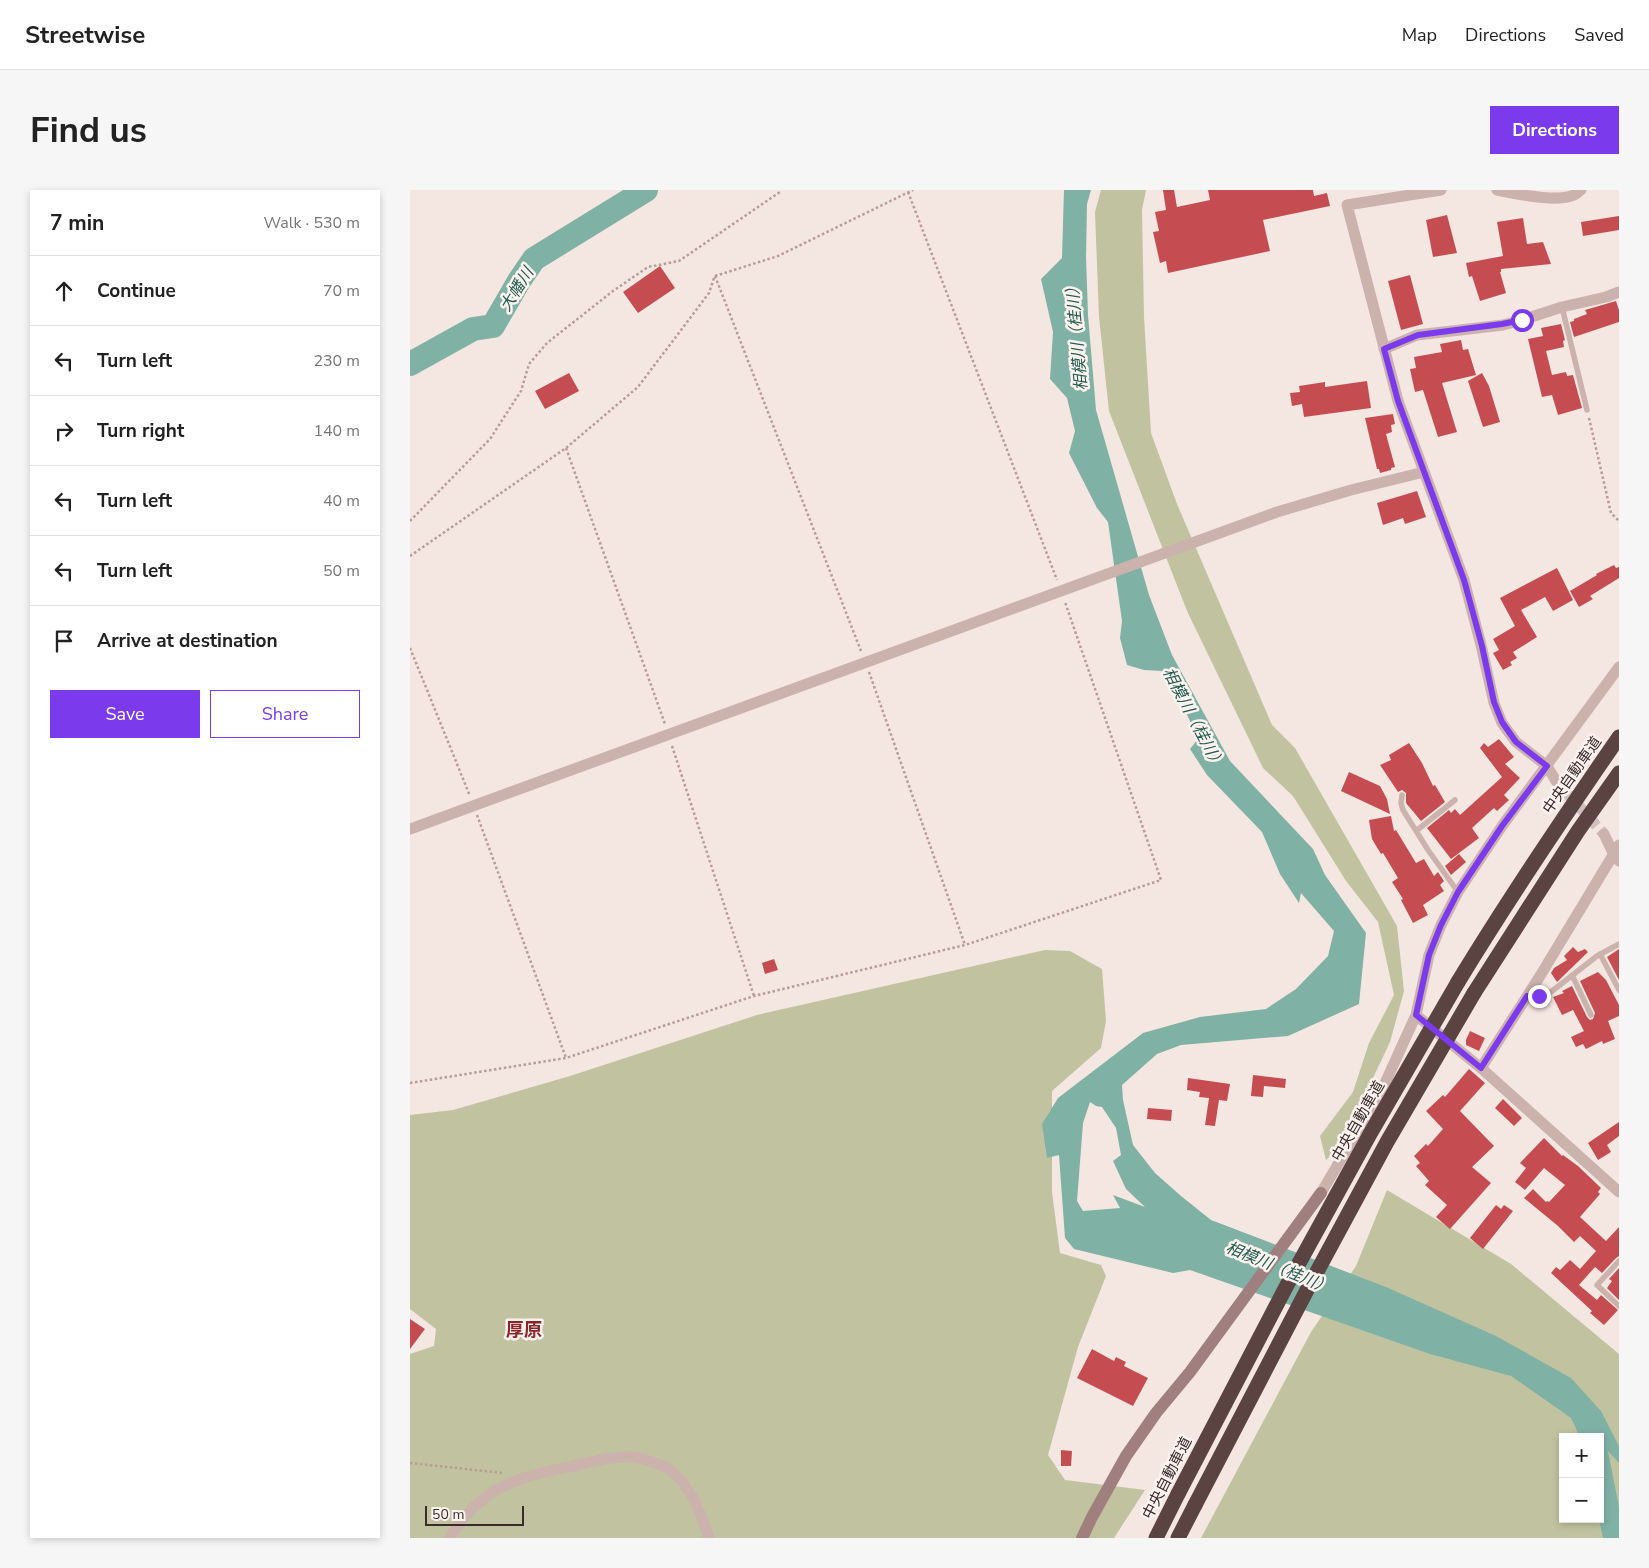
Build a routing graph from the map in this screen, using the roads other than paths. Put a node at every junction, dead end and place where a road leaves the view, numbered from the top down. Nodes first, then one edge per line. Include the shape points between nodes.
1 (1441, 190) edge
2 (1498, 190) edge
3 (1581, 190) edge
4 (1619, 292) edge
5 (1562, 307) junction
6 (1384, 349) junction
7 (1587, 410) road end
8 (1424, 472) junction
9 (1619, 667) edge
10 (1619, 738) edge
11 (1547, 766) junction
12 (1619, 773) edge
13 (1556, 781) tunnel mouth
14 (1402, 795) dead end
15 (1455, 800) dead end
16 (410, 829) edge
17 (1416, 831) junction
18 (1604, 834) tunnel mouth
19 (1617, 853) edge
20 (1458, 892) junction
21 (1619, 944) edge
22 (1600, 954) junction
23 (1572, 975) junction
24 (1619, 990) edge
25 (1527, 996) junction
26 (1416, 1015) junction
27 (1591, 1015) dead end
28 (1481, 1068) junction
29 (1619, 1192) edge
30 (1321, 1193) joint
31 (1619, 1261) edge
32 (1619, 1306) edge
33 (450, 1538) edge
34 (709, 1538) edge
35 (1082, 1538) edge
36 (1156, 1538) edge
37 (1178, 1538) edge

1 - 6 street via 1348,205
2 - 3 street via 1558,199
4 - 5 street
5 - 6 street via 1502,324 1418,335
5 - 7 lane
6 - 8 street via 1398,401
8 - 11 street via 1464,580 1494,702 1502,722 1516,742
8 - 16 street via 1295,506
9 - 11 street
10 - 36 highway, 中央自動車道, bridge via 1502,911 1370,1134 1287,1285
11 - 13 street
11 - 20 street
12 - 37 highway, bridge via 1567,847 1474,993 1387,1142
14 - 17 lane via 1403,810
15 - 17 lane
17 - 20 lane
18 - 19 street
19 - 25 street
20 - 26 street via 1429,955
21 - 22 lane
22 - 23 lane
22 - 24 lane
23 - 25 lane via 1547,995
23 - 27 lane
25 - 28 street
26 - 28 street
26 - 30 street via 1382,1092
28 - 29 street
30 - 35 street via 1126,1456
31 - 32 lane via 1597,1284
33 - 34 street via 482,1500 522,1478 630,1456 664,1467 680,1480 693,1499

